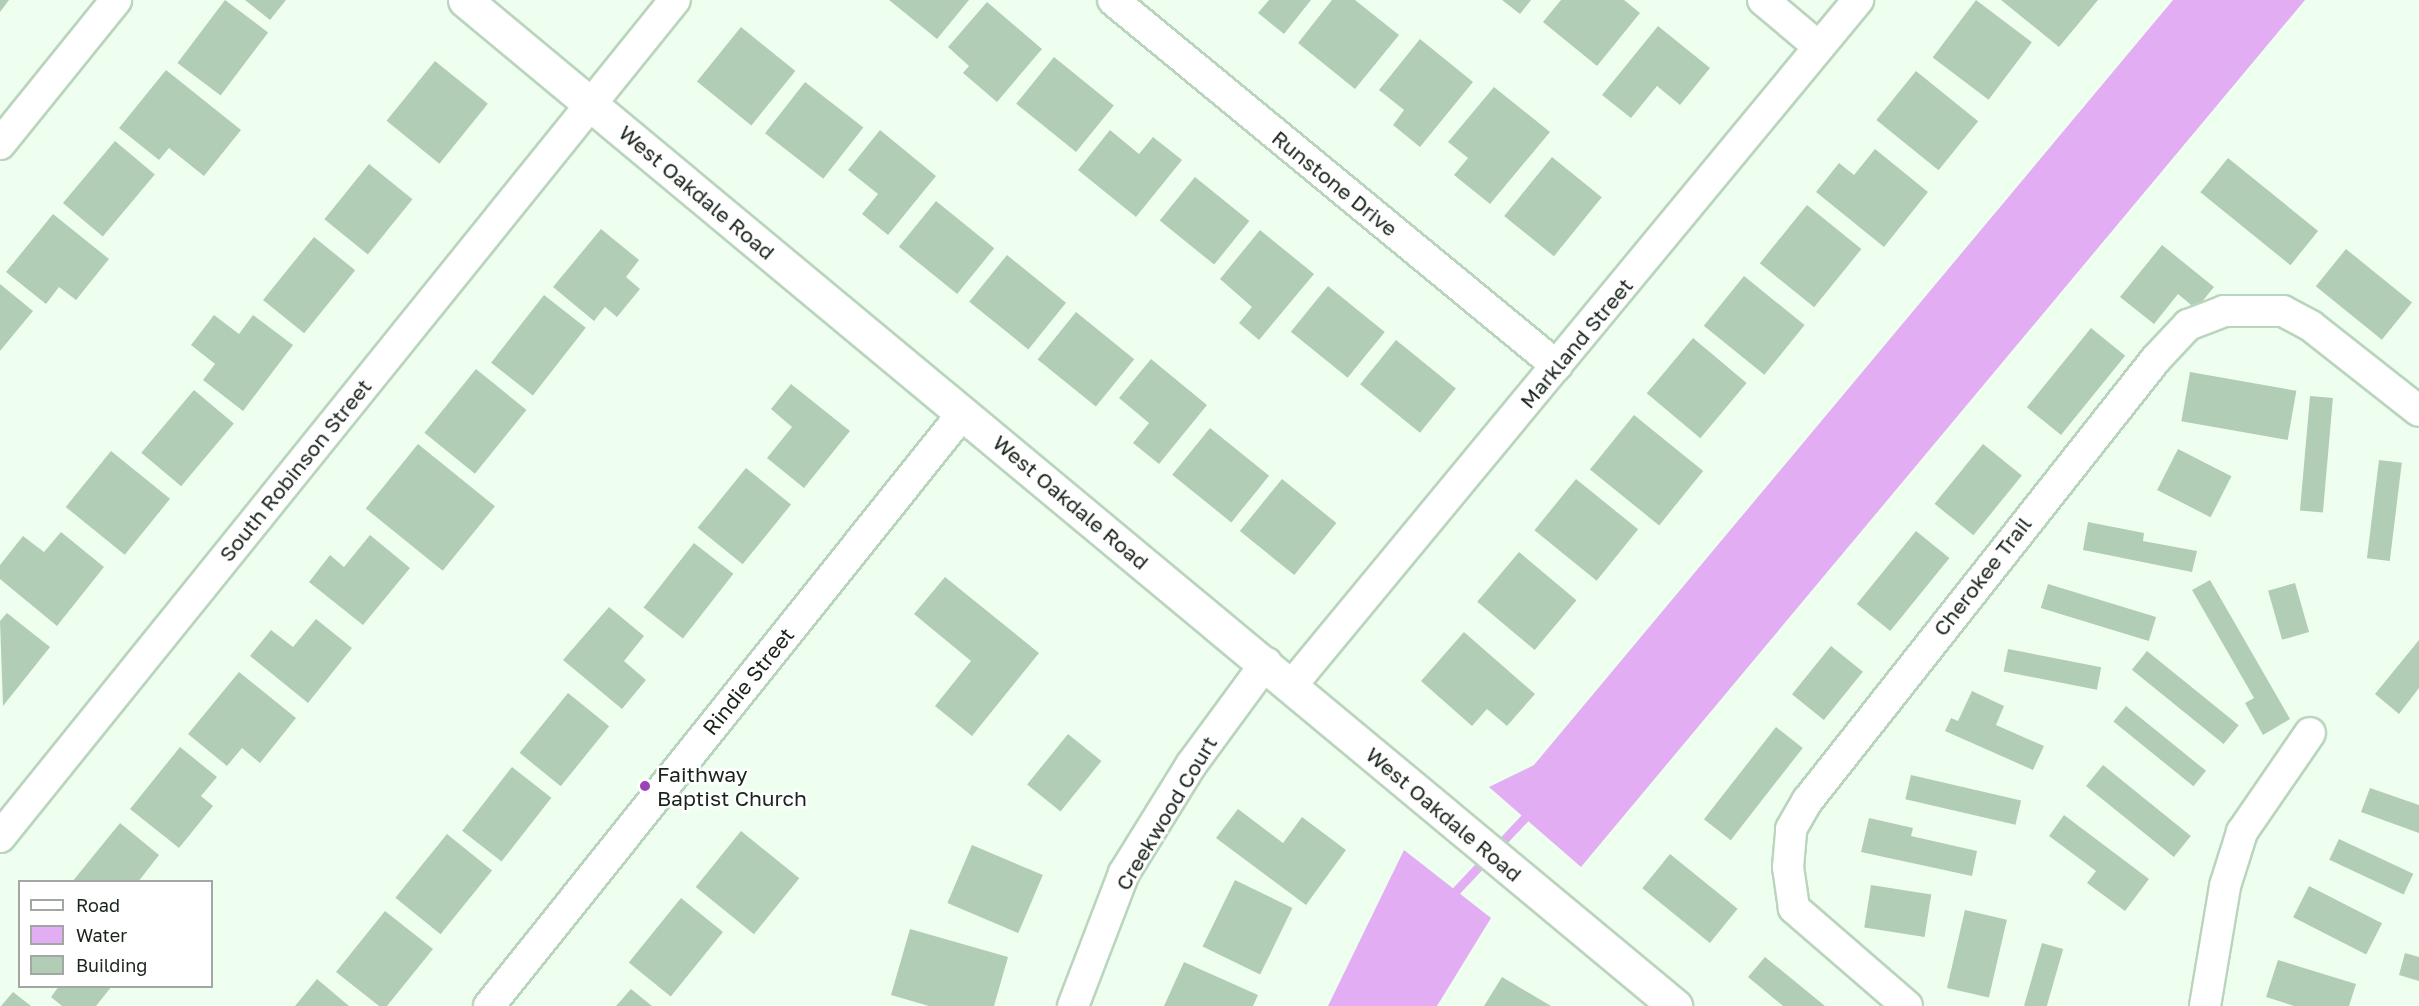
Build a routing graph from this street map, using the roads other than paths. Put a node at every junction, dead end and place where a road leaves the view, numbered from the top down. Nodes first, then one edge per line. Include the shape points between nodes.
1 (116, 0) edge
2 (465, 0) edge
3 (675, 0) edge
4 (1113, 0) edge
5 (1763, 0) edge
6 (1858, 0) edge
7 (1820, 47) junction
8 (590, 103) junction
9 (0, 144) edge
10 (1557, 366) junction
11 (2419, 411) edge
12 (963, 413) junction
13 (1266, 663) junction
14 (1292, 685) junction
15 (2310, 733) dead end
16 (0, 837) edge
17 (489, 1006) edge
18 (1073, 1006) edge
19 (1675, 1006) edge
20 (1907, 1006) edge
21 (2205, 1006) edge

1 - 9 street
2 - 8 street, West Oakdale Road
3 - 8 street, South Robinson Street
4 - 10 street, Runstone Drive
5 - 7 street
6 - 7 street, Markland Street
7 - 10 street, Markland Street
8 - 12 street, West Oakdale Road
8 - 16 street, South Robinson Street
10 - 14 street, Markland Street
11 - 20 street, Cherokee Trail via 2311,326 2283,311 2224,312 2188,326 2156,359 1808,800 1791,829 1788,867 1794,908
12 - 13 street, West Oakdale Road
12 - 17 street, Rindie Street
13 - 14 street, West Oakdale Road
13 - 18 street, Creekwood Court via 1191,765 1124,873
14 - 19 street, West Oakdale Road
15 - 21 street via 2242,832 2225,886

